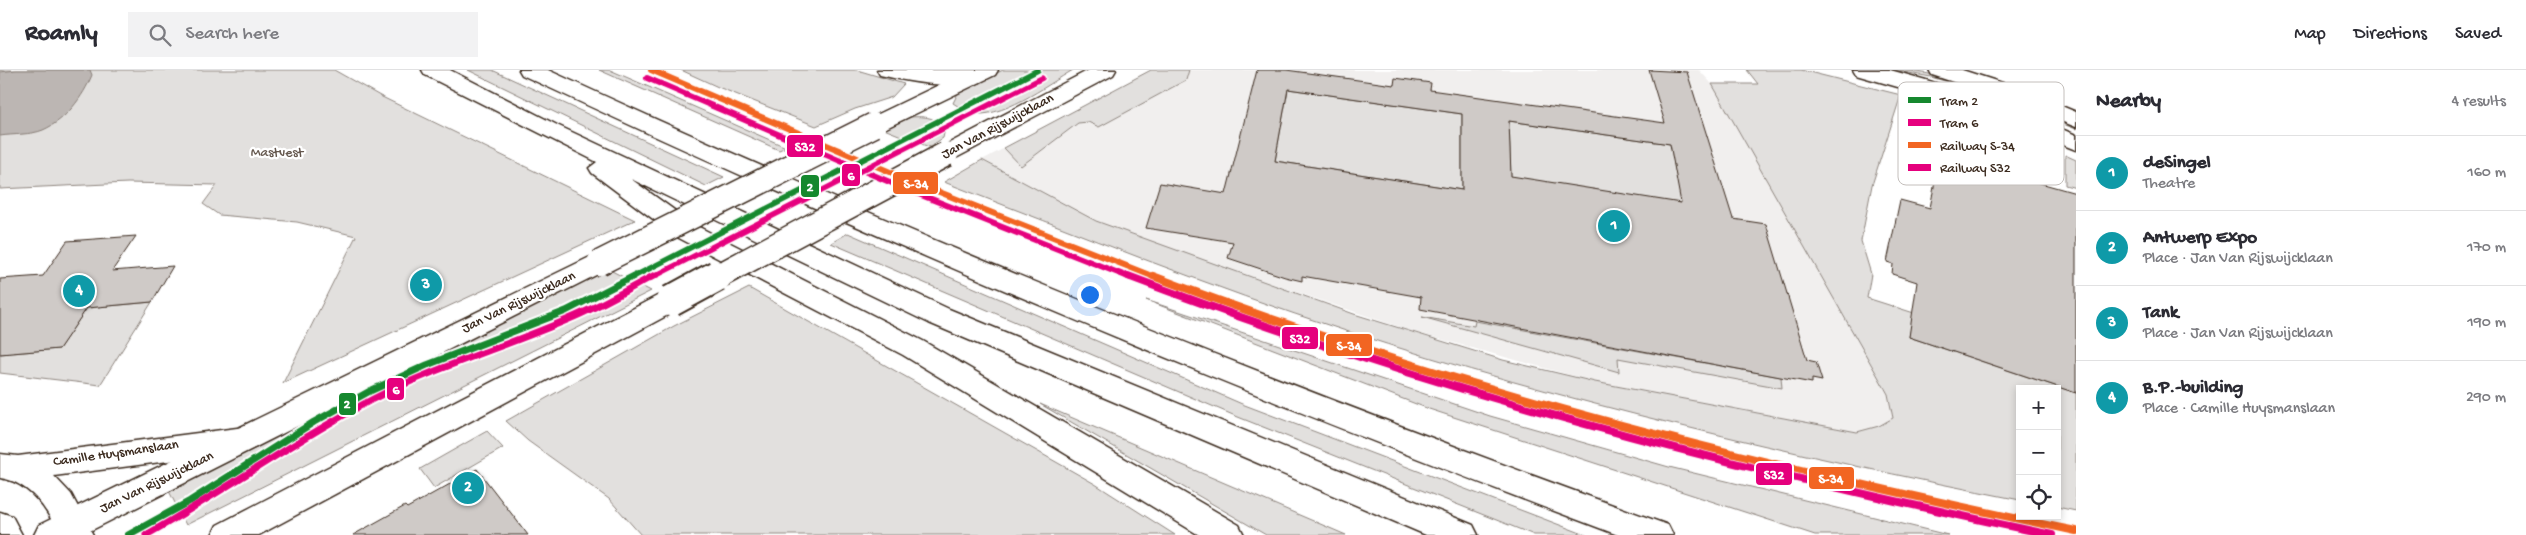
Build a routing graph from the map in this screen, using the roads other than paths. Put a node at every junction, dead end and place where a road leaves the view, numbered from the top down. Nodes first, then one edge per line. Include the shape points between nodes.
1 (433, 70) edge
2 (530, 70) edge
3 (888, 70) edge
4 (1105, 70) edge
5 (1864, 70) edge
6 (1940, 70) edge
7 (979, 74) edge
8 (1908, 82) edge
9 (1977, 82) edge
10 (2064, 115) edge
11 (2076, 120) edge
12 (551, 131) junction
13 (2064, 138) edge
14 (2076, 143) edge
15 (245, 439) junction
16 (9, 467) edge
17 (0, 526) edge
18 (66, 532) edge
19 (1452, 533) edge
20 (5, 535) edge
21 (229, 535) edge
22 (1227, 535) edge
23 (1656, 535) edge

1 - 12 main road
2 - 23 main road via 698,148 970,267 1306,404
3 - 7 main road via 932,77
4 - 21 main road, Jan Van Rijswijcklaan, bridge
5 - 8 main road
6 - 9 main road
7 - 15 main road, Jan Van Rijswijcklaan, bridge
10 - 11 main road
12 - 19 main road via 939,316
12 - 22 main road via 686,231 913,348
13 - 14 main road
15 - 16 main road, Camille Huysmanslaan
15 - 18 main road, Jan Van Rijswijcklaan
16 - 18 main road, Camille Huysmanslaan via 43,483 52,492
17 - 20 main road

